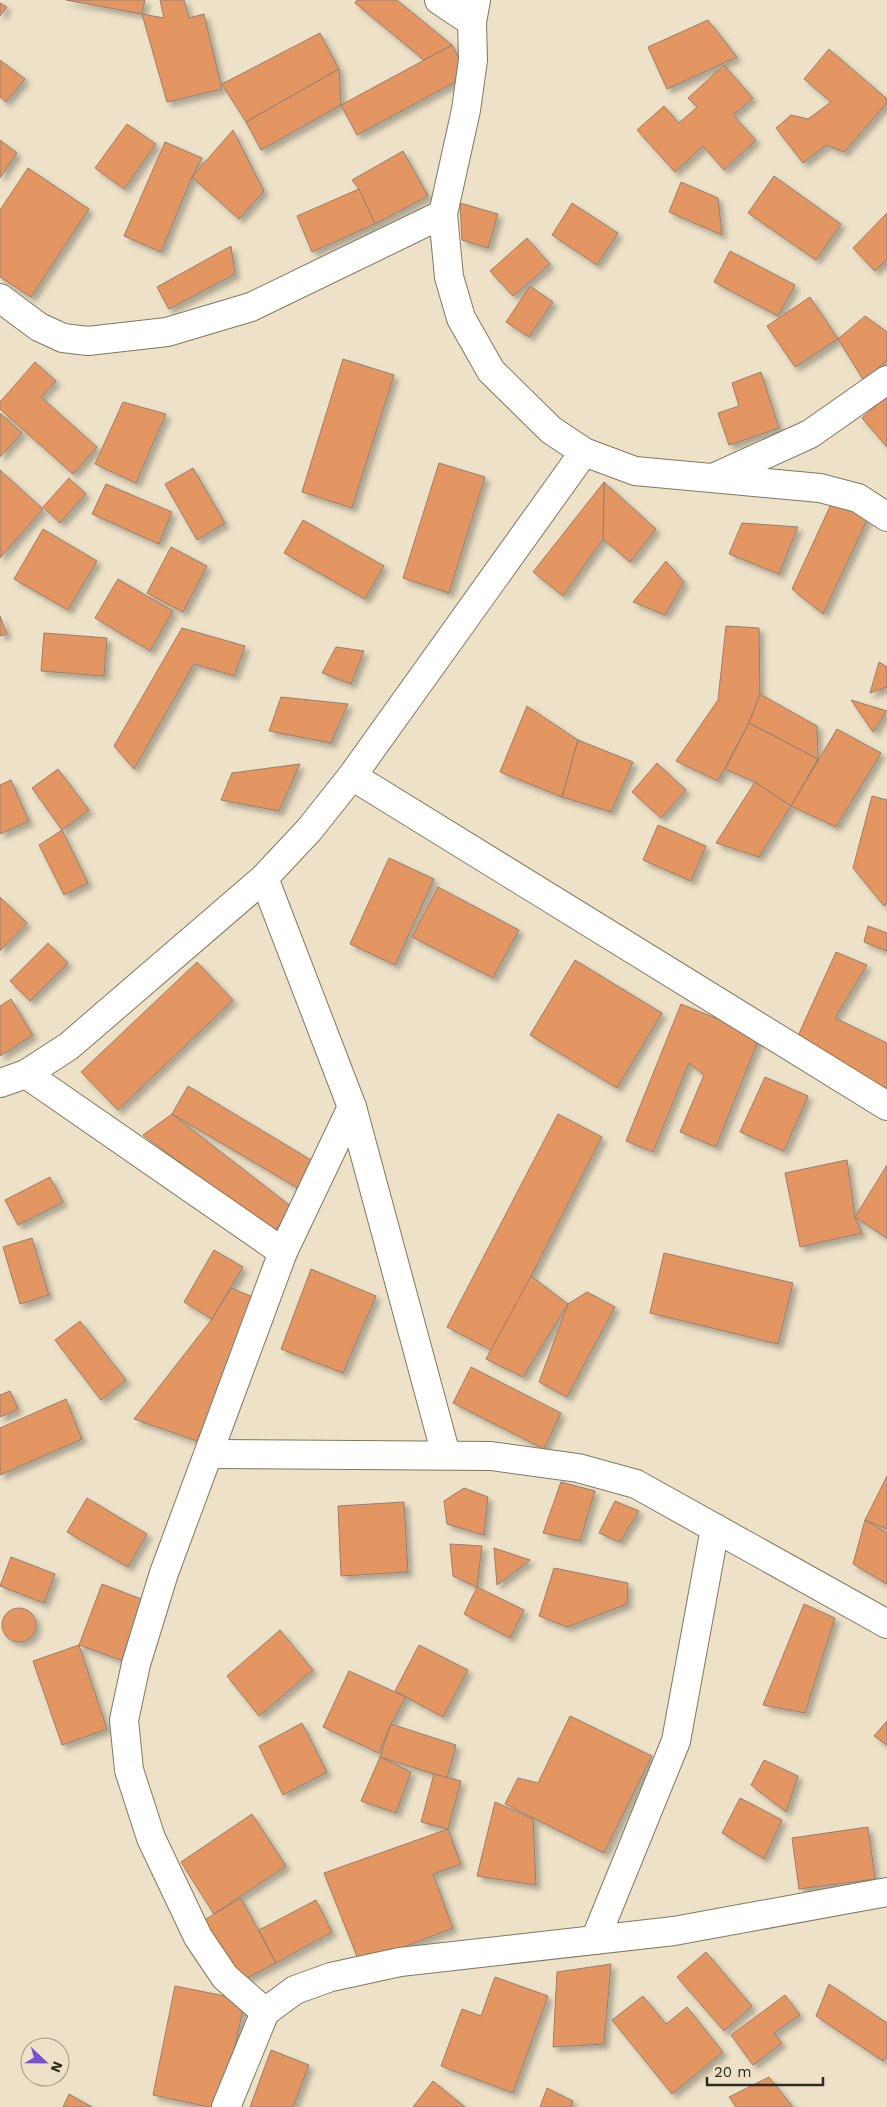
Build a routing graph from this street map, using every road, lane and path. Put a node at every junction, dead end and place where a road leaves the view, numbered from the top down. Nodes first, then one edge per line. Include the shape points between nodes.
1 (440, 0) edge
2 (474, 11) edge
3 (443, 214) junction
4 (0, 298) edge
5 (887, 380) edge
6 (584, 452) junction
7 (711, 479) junction
8 (887, 517) edge
9 (352, 776) junction
10 (264, 878) junction
11 (26, 1074) junction
12 (0, 1083) edge
13 (887, 1106) edge
14 (352, 1107) junction
15 (283, 1252) junction
16 (209, 1454) junction
17 (446, 1455) junction
18 (715, 1528) junction
19 (887, 1624) edge
20 (887, 1892) edge
21 (595, 1940) junction
22 (265, 2012) junction
23 (226, 2107) edge

1 - 2 street
2 - 3 street via 473,60 466,110
3 - 4 street via 251,307 167,332 88,341 63,338 40,327
3 - 6 street via 449,277 461,318 491,370 551,430
5 - 7 street via 810,434
6 - 7 street via 635,471
6 - 9 street
7 - 8 street via 820,488 858,498
9 - 10 street via 310,830
9 - 13 street
10 - 11 street via 69,1046
10 - 14 street
11 - 12 street
11 - 15 street
14 - 15 street
14 - 17 street
15 - 16 street
16 - 17 street
16 - 22 street via 164,1573 136,1664 124,1720 129,1770 151,1838 198,1936 225,1977
17 - 18 street via 491,1456 578,1468 636,1484
18 - 19 street
18 - 21 street via 676,1741
20 - 21 street via 674,1931
21 - 22 street via 400,1962 331,1977 295,1990
22 - 23 street

